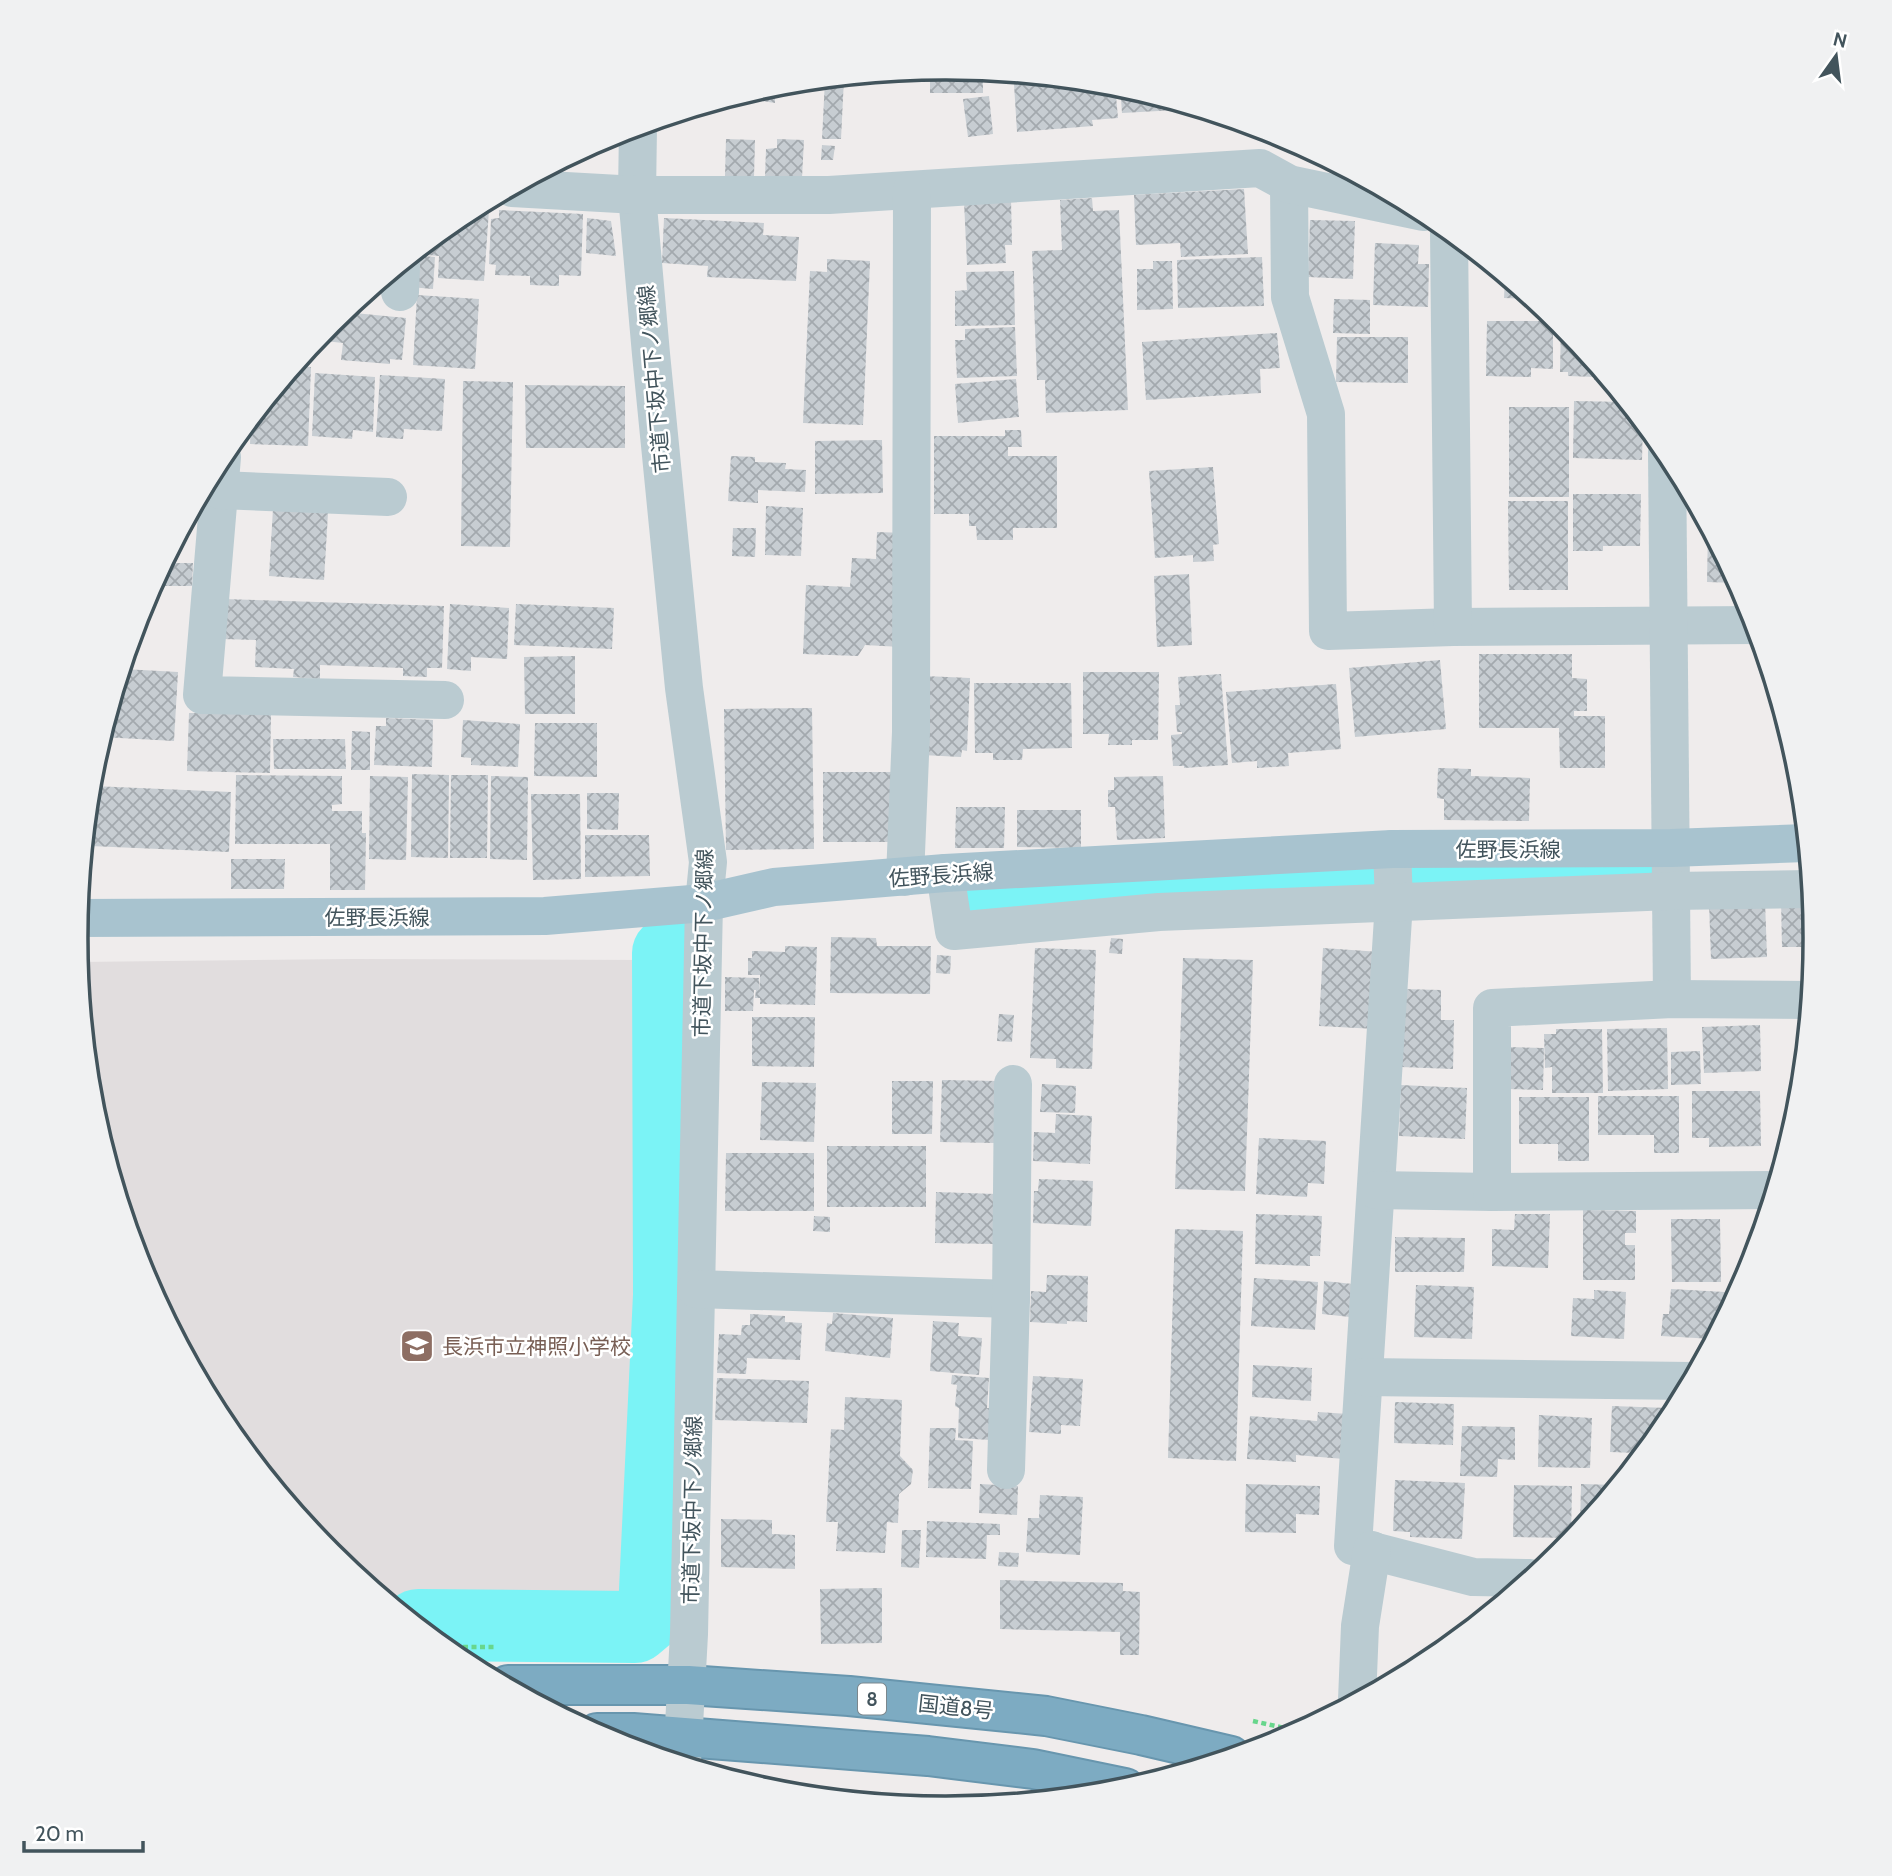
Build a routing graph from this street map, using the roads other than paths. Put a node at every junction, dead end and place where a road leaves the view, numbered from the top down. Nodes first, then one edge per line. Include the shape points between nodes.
1 (638, 138) edge
2 (1289, 184) junction
3 (529, 189) edge
4 (912, 190) junction
5 (637, 195) junction
6 (1391, 205) edge
7 (1449, 244) edge
8 (225, 475) edge
9 (1667, 475) edge
10 (220, 482) edge
11 (388, 497) dead end
12 (1744, 625) edge
13 (1667, 627) junction
14 (1453, 628) junction
15 (445, 700) dead end
16 (1798, 843) edge
17 (1671, 848) junction
18 (905, 877) junction
19 (1393, 877) junction
20 (1802, 888) edge
21 (1671, 891) junction
22 (948, 892) junction
23 (704, 903) junction
24 (89, 918) edge
25 (1672, 999) junction
26 (1801, 1000) edge
27 (1013, 1084) dead end
28 (1376, 1190) junction
29 (1765, 1190) edge
30 (1492, 1192) junction
31 (696, 1289) junction
32 (1012, 1299) junction
33 (1364, 1377) junction
34 (1680, 1381) edge
35 (1006, 1470) dead end
36 (1372, 1550) junction
37 (1517, 1578) edge
38 (525, 1685) edge
39 (688, 1685) junction
40 (1357, 1691) edge
41 (656, 1745) edge
42 (683, 1750) edge
43 (1215, 1752) edge
44 (1095, 1782) edge

1 - 5 street, 市道下坂中下ノ郷線
2 - 4 street via 1260,168
2 - 6 street
2 - 14 street via 1290,298 1326,414 1328,631
3 - 5 street
4 - 5 street
4 - 18 street via 911,719
5 - 23 street, 市道下坂中下ノ郷線 via 684,688 708,862
7 - 14 street
8 - 11 street
9 - 13 street
10 - 15 street via 202,695
12 - 13 street
13 - 14 street
13 - 17 street
16 - 17 main road, 佐野長浜線
17 - 19 main road, 佐野長浜線
17 - 21 street
18 - 22 main road, 佐野長浜線
18 - 23 main road, 佐野長浜線 via 774,887
19 - 21 street
19 - 22 main road, 佐野長浜線
19 - 22 street via 1159,912 954,931
19 - 28 street
20 - 21 street
21 - 25 street
23 - 24 main road, 佐野長浜線 via 545,916
23 - 31 street, 市道下坂中下ノ郷線
25 - 26 street
25 - 30 street via 1492,1007
27 - 32 street
28 - 30 street
28 - 33 street
29 - 30 street
31 - 32 street
31 - 39 street, 市道下坂中下ノ郷線
32 - 35 street
33 - 34 street
33 - 36 street via 1353,1546
36 - 37 street via 1473,1577
36 - 40 street via 1360,1626
38 - 39 highway, 国道8号 / 8
39 - 42 street, 市道下坂中下ノ郷線
39 - 43 highway, 国道8号 / 8 via 1046,1716
41 - 42 highway
42 - 44 highway via 928,1755

